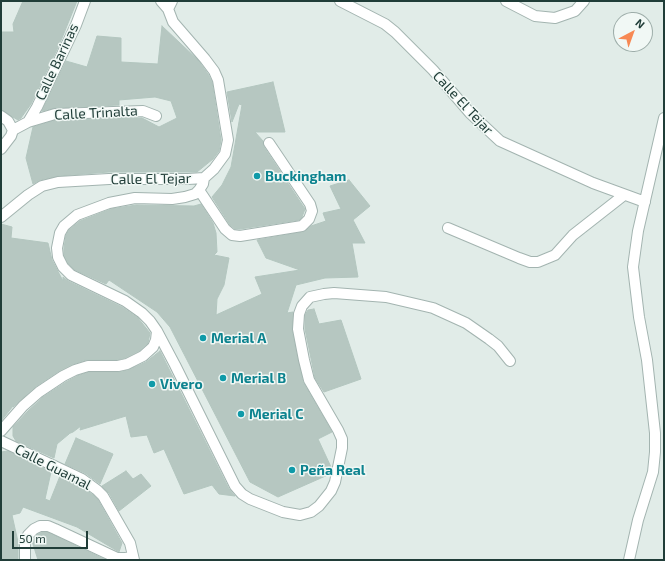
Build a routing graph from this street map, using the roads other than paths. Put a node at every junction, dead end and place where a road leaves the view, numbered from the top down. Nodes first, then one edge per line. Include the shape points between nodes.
1 (84, 1) edge
2 (161, 1) edge
3 (340, 1) edge
4 (506, 1) edge
5 (584, 1) edge
6 (170, 5) edge
7 (1, 116) edge
8 (156, 116) dead end
9 (664, 118) edge
10 (28, 122) junction
11 (13, 130) junction
12 (269, 142) dead end
13 (1, 149) edge
14 (204, 178) junction
15 (199, 190) junction
16 (624, 195) junction
17 (645, 202) junction
18 (1, 217) edge
19 (448, 228) dead end
20 (157, 331) junction
21 (510, 361) dead end
22 (1, 431) edge
23 (1, 441) edge
24 (134, 558) edge
25 (25, 560) edge
26 (629, 560) edge

1 - 10 street, Calle Barinas via 76,25
2 - 6 street, Calle El Tejar
3 - 16 street, Calle El Tejar via 386,24 424,60 470,113 500,141
4 - 5 street via 535,16 555,18 575,11
6 - 14 street, Calle El Tejar via 173,22 214,71 221,94 227,147 214,169
7 - 11 street via 8,121
8 - 10 street, Calle Trinalta via 143,111 55,114
9 - 17 street
10 - 11 street, Calle Trinalta
11 - 13 street
12 - 15 street via 310,204 312,211 302,226 240,236 232,235 225,229
14 - 15 street
14 - 18 street, Calle El Tejar via 58,182 42,186
15 - 20 street via 195,194 172,199 135,198 109,203 77,215 64,226 58,240 58,257 71,275 124,301 142,313
16 - 17 street, Calle El Tejar
16 - 19 street via 573,235 555,255 538,262 519,258
17 - 26 street via 633,267 647,360 655,452 653,472
20 - 21 street via 235,486 250,499 283,512 300,515 319,506 331,491 342,448 338,430 309,380 301,349 299,314 302,306 310,298 334,293 386,297 433,308 466,323 498,346
20 - 22 street via 153,347 144,356 118,366 88,366 75,370 28,401
23 - 24 street, Calle Guamal via 82,479 97,490 130,543
24 - 25 street via 117,558 48,526 40,526 25,540

